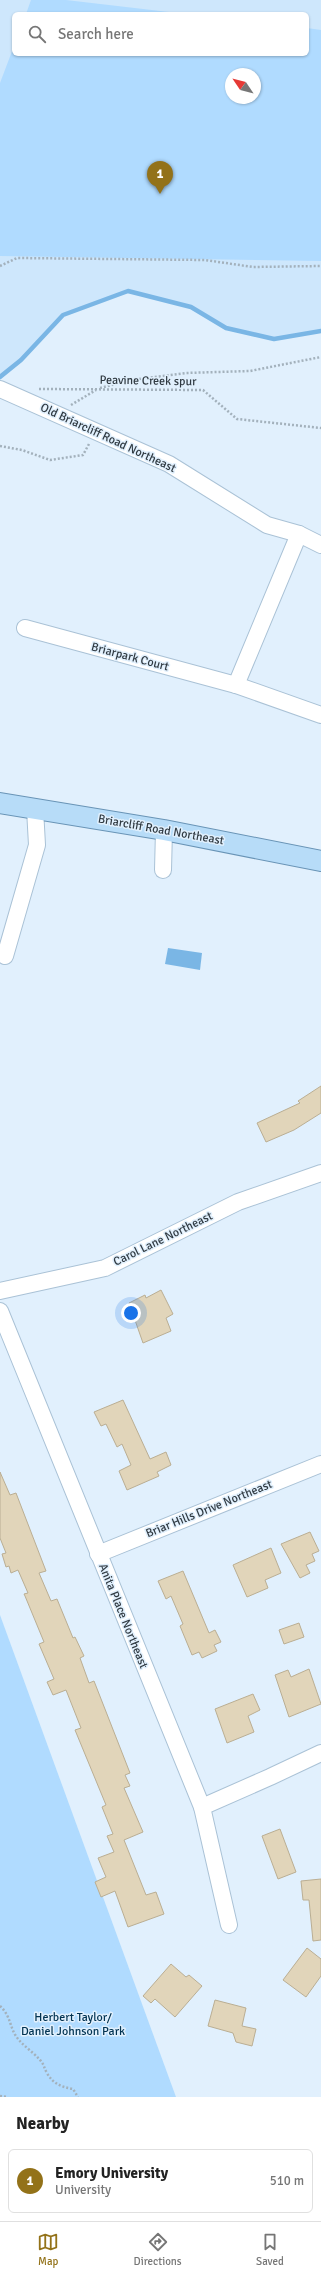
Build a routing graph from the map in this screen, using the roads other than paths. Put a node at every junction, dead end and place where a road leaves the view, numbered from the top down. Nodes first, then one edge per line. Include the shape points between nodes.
1 (6, 390) edge
2 (299, 534) junction
3 (321, 545) edge
4 (25, 628) dead end
5 (236, 685) junction
6 (321, 715) edge
7 (0, 803) edge
8 (35, 809) junction
9 (164, 830) junction
10 (321, 861) edge
11 (163, 870) dead end
12 (5, 956) dead end
13 (321, 1173) edge
14 (0, 1291) edge
15 (0, 1311) edge
16 (321, 1464) edge
17 (98, 1554) junction
18 (321, 1753) edge
19 (202, 1807) junction
20 (229, 1925) dead end

1 - 2 street, Old Briarcliff Road Northeast via 56,415 97,430 169,464 267,525
2 - 3 street, Old Briarcliff Road Northeast
2 - 5 street
4 - 5 street, Briarpark Court
5 - 6 street, Briarpark Court
7 - 8 main road, Briarcliff Road Northeast
8 - 9 main road, Briarcliff Road Northeast
8 - 12 street via 37,845
9 - 10 main road, Briarcliff Road Northeast
9 - 11 street
13 - 14 street, Carol Lane Northeast via 238,1202 105,1268
15 - 17 street, Anita Place Northeast
16 - 17 street, Briar Hills Drive Northeast
17 - 19 street, Anita Place Northeast
18 - 19 street
19 - 20 street, Anita Place Northeast

